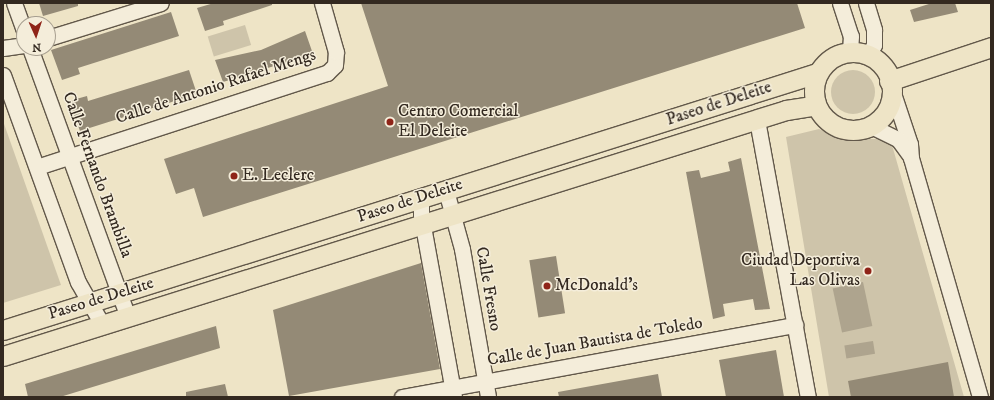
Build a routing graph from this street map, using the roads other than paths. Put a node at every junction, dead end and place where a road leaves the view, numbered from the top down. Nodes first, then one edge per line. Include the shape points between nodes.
1 (14, 3) edge
2 (161, 3) edge
3 (322, 3) edge
4 (840, 3) edge
5 (866, 3) edge
6 (19, 16) edge
7 (56, 36) edge
8 (16, 46) edge
9 (991, 47) edge
10 (3, 48) edge
11 (859, 54) junction
12 (33, 56) edge
13 (817, 73) junction
14 (3, 75) edge
15 (890, 85) junction
16 (816, 105) junction
17 (756, 120) junction
18 (871, 126) junction
19 (69, 155) junction
20 (911, 158) junction
21 (36, 167) junction
22 (442, 191) junction
23 (421, 199) junction
24 (453, 214) junction
25 (424, 223) junction
26 (119, 293) junction
27 (88, 302) junction
28 (127, 315) junction
29 (102, 324) junction
30 (795, 325) junction
31 (3, 330) edge
32 (3, 356) edge
33 (485, 381) junction
34 (453, 392) edge
35 (402, 397) edge
36 (488, 397) edge
37 (808, 397) edge
38 (980, 397) edge

1 - 6 street
2 - 7 street
3 - 19 street, Calle de Antonio Rafael Mengs via 336,52 335,65 327,73
4 - 11 street via 850,36
5 - 11 street via 874,30 874,45
8 - 10 street
9 - 15 main road
11 - 13 main road via 829,60
11 - 15 main road via 885,69
12 - 19 street, Calle Fernando Brambilla
13 - 16 main road via 814,92
13 - 22 main road, Paseo de Deleite
14 - 21 street
15 - 18 main road via 887,109
15 - 20 street via 910,144
16 - 17 main road, Paseo de Deleite via 786,110
16 - 18 main road via 823,116 845,129
17 - 24 main road, Paseo de Deleite
17 - 30 street
18 - 20 street via 898,139
19 - 21 street, Calle de Antonio Rafael Mengs
19 - 26 street, Calle Fernando Brambilla
20 - 38 street
21 - 27 street
22 - 23 main road, Paseo de Deleite
22 - 24 street, Calle Fresno via 448,198
23 - 25 street
23 - 26 main road, Paseo de Deleite
24 - 25 main road, Paseo de Deleite
24 - 33 street, Calle Fresno
25 - 28 main road, Paseo de Deleite
25 - 34 street
26 - 27 main road, Paseo de Deleite
26 - 28 street, Calle Fernando Brambilla
27 - 29 street
27 - 31 main road, Paseo de Deleite
28 - 29 main road, Paseo de Deleite
29 - 32 main road, Paseo de Deleite
30 - 33 street, Calle de Juan Bautista de Toledo
30 - 37 street
33 - 34 street, Calle de Juan Bautista de Toledo
33 - 36 street, Calle Fresno
34 - 35 street, Calle de Juan Bautista de Toledo

